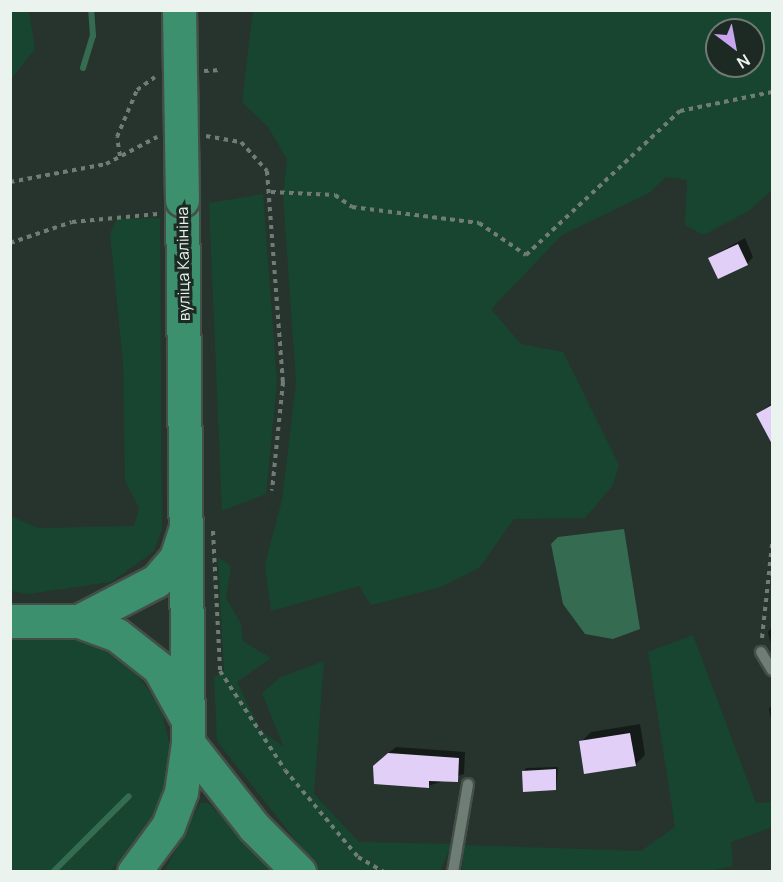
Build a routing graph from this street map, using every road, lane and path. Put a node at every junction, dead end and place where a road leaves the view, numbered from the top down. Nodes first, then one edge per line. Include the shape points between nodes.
1 (178, 10) edge
2 (772, 92) edge
3 (198, 136) dead end
4 (166, 137) dead end
5 (10, 182) edge
6 (271, 192) junction
7 (171, 207) junction
8 (10, 243) edge
9 (272, 490) dead end
10 (201, 521) junction
11 (772, 544) edge
12 (10, 621) edge
13 (79, 621) junction
14 (761, 652) joint
15 (772, 670) edge
16 (188, 730) junction
17 (468, 784) dead end
18 (292, 869) edge
19 (134, 872) edge
20 (384, 872) edge
21 (453, 872) edge

1 - 7 main road, вуліца Калініна, bridge
2 - 6 path via 680,111 526,255 479,224 352,207 335,195
3 - 6 path via 241,142 267,171
4 - 5 path via 131,148 106,164
6 - 9 path via 283,382
7 - 8 path via 72,222
7 - 10 main road, вуліца Калініна
10 - 13 main road, вуліца Калініна via 156,581
10 - 16 main road, вуліца Калініна
10 - 20 path via 220,671 285,770 358,857
11 - 14 path
12 - 13 main road
13 - 16 main road via 117,635 159,668
14 - 15 lane
16 - 18 main road
16 - 19 main road, вуліца Калініна via 181,792 168,826
17 - 21 lane

